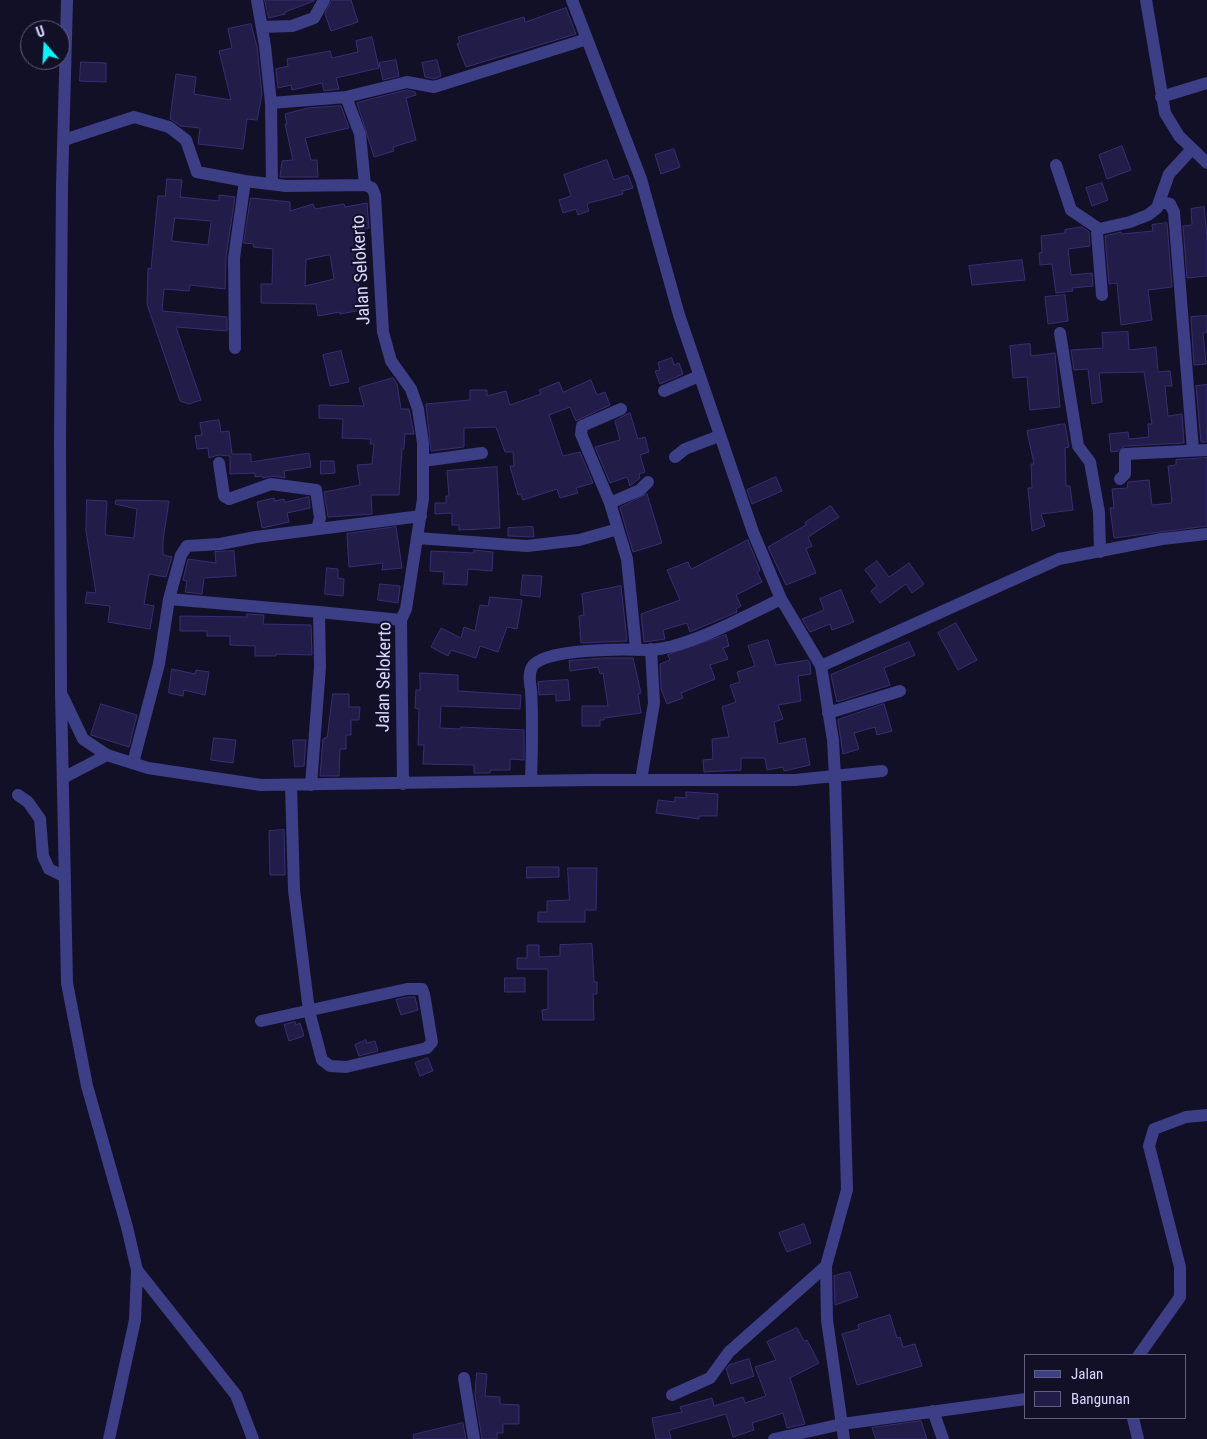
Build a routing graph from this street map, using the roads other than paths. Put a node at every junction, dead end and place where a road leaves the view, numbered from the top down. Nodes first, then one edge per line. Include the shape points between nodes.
1 (67, 0) edge
2 (257, 0) edge
3 (324, 0) edge
4 (572, 0) edge
5 (1146, 0) edge
6 (262, 27) junction
7 (586, 39) junction
8 (1207, 83) edge
9 (346, 97) junction
10 (1161, 97) junction
11 (271, 103) junction
12 (64, 140) junction
13 (1192, 149) junction
14 (1207, 164) edge
15 (1056, 165) dead end
16 (246, 181) junction
17 (272, 184) junction
18 (365, 185) junction
19 (1160, 202) junction
20 (1099, 229) junction
21 (1102, 295) dead end
22 (1060, 333) dead end
23 (234, 348) dead end
24 (699, 376) junction
25 (664, 391) dead end
26 (621, 409) dead end
27 (719, 436) junction
28 (1193, 450) junction
29 (1207, 450) edge
30 (482, 453) dead end
31 (675, 457) dead end
32 (423, 461) junction
33 (219, 463) dead end
34 (1120, 479) dead end
35 (648, 482) dead end
36 (610, 503) junction
37 (421, 516) junction
38 (317, 529) junction
39 (618, 529) junction
40 (1207, 534) edge
41 (418, 538) junction
42 (1100, 552) junction
43 (170, 599) junction
44 (781, 599) junction
45 (319, 612) junction
46 (401, 620) junction
47 (636, 649) junction
48 (651, 650) junction
49 (820, 666) junction
50 (900, 691) dead end
51 (61, 693) junction
52 (828, 713) junction
53 (107, 755) junction
54 (133, 763) junction
55 (882, 771) dead end
56 (835, 777) junction
57 (63, 778) junction
58 (641, 780) junction
59 (531, 781) junction
60 (402, 784) junction
61 (291, 785) junction
62 (311, 785) junction
63 (18, 794) dead end
64 (65, 877) junction
65 (309, 1011) junction
66 (261, 1021) dead end
67 (1207, 1115) edge
68 (826, 1266) junction
69 (137, 1270) junction
70 (1140, 1354) edge
71 (464, 1378) dead end
72 (672, 1394) dead end
73 (1024, 1399) edge
74 (933, 1411) junction
75 (1133, 1419) edge
76 (842, 1424) junction
77 (109, 1439) edge
78 (253, 1439) edge
79 (474, 1439) edge
80 (774, 1439) edge
81 (844, 1439) edge
82 (943, 1439) edge
83 (1138, 1439) edge

1 - 12 street
2 - 6 street
3 - 6 street via 314,18 292,26
4 - 7 street
5 - 10 street
6 - 11 street
7 - 9 street via 434,87 407,82
7 - 24 street via 641,179
8 - 10 street
9 - 11 street
9 - 18 street via 360,134
10 - 13 street via 1179,136
11 - 17 street
12 - 16 street via 134,117 166,126 186,140 197,172
12 - 51 street
13 - 14 street
13 - 19 street via 1169,174
15 - 20 street via 1071,210
16 - 17 street
16 - 23 street via 234,258
17 - 18 street
18 - 32 street, Jalan Selokerto via 372,188 375,196 382,332 391,361 416,402
19 - 20 street via 1148,215
19 - 28 street via 1170,204 1174,212
20 - 21 street
22 - 42 street via 1078,446 1090,462 1099,512
24 - 25 street
24 - 27 street
26 - 36 street via 582,426 581,434
27 - 31 street via 685,449
27 - 44 street
28 - 29 street
28 - 34 street via 1125,454 1125,474
30 - 32 street
32 - 37 street, Jalan Selokerto
33 - 38 street via 224,496 228,499 271,484 316,490 320,518
35 - 36 street via 640,490
36 - 39 street
37 - 38 street
37 - 41 street, Jalan Selokerto
38 - 43 street via 187,546 181,555
39 - 41 street via 579,540 527,546
39 - 47 street via 627,559
40 - 42 street
41 - 46 street, Jalan Selokerto via 406,609
42 - 49 street via 1059,559
43 - 45 street
43 - 54 street via 158,664
44 - 48 street via 686,641
44 - 49 street
45 - 46 street
45 - 62 street via 320,667
46 - 60 street, Jalan Selokerto
47 - 48 street
47 - 59 street via 558,655 538,661 532,667
48 - 58 street via 654,702
49 - 52 street
50 - 52 street
51 - 53 street via 83,739
51 - 57 street
52 - 56 street
53 - 54 street
53 - 57 street
54 - 61 street via 261,785
55 - 56 street
56 - 58 street
56 - 68 street via 847,1190
57 - 64 street
58 - 59 street
59 - 60 street
60 - 62 street
61 - 62 street
61 - 65 street via 294,890
63 - 64 street via 40,818 43,856 48,868
64 - 69 street via 67,983 87,1086
65 - 65 street via 407,989 422,989 432,1042 427,1048 346,1067 330,1066 322,1060
65 - 66 street
67 - 70 street via 1186,1117 1154,1130 1148,1146 1180,1268 1180,1296
68 - 72 street via 729,1352 710,1378
68 - 76 street via 827,1320
69 - 77 street via 135,1320
69 - 78 street via 236,1395
71 - 79 street
73 - 74 street
74 - 76 street
74 - 82 street
75 - 83 street
76 - 80 street
76 - 81 street

